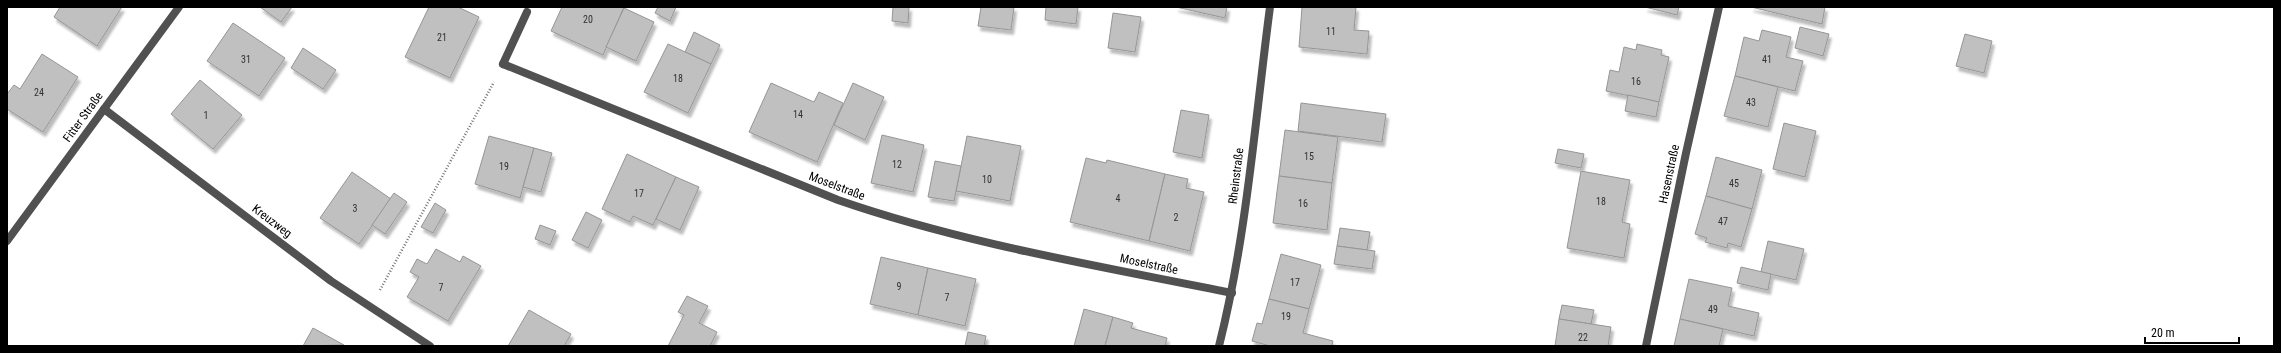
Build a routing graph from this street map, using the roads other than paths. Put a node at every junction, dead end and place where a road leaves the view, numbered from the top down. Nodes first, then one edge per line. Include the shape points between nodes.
1 (179, 7) edge
2 (1270, 7) edge
3 (1719, 7) edge
4 (527, 12) dead end
5 (104, 109) junction
6 (7, 241) edge
7 (1232, 293) junction
8 (430, 346) edge
9 (1219, 346) edge
10 (1646, 346) edge

1 - 5 street, Fitter Straße
2 - 7 street, Rheinstraße
3 - 10 street, Hasenstraße
4 - 7 street, Moselstraße via 504,64 831,198 892,219 976,240
5 - 6 street, Fitter Straße
5 - 8 street, Kreuzweg via 331,281
7 - 9 street, Rheinstraße

